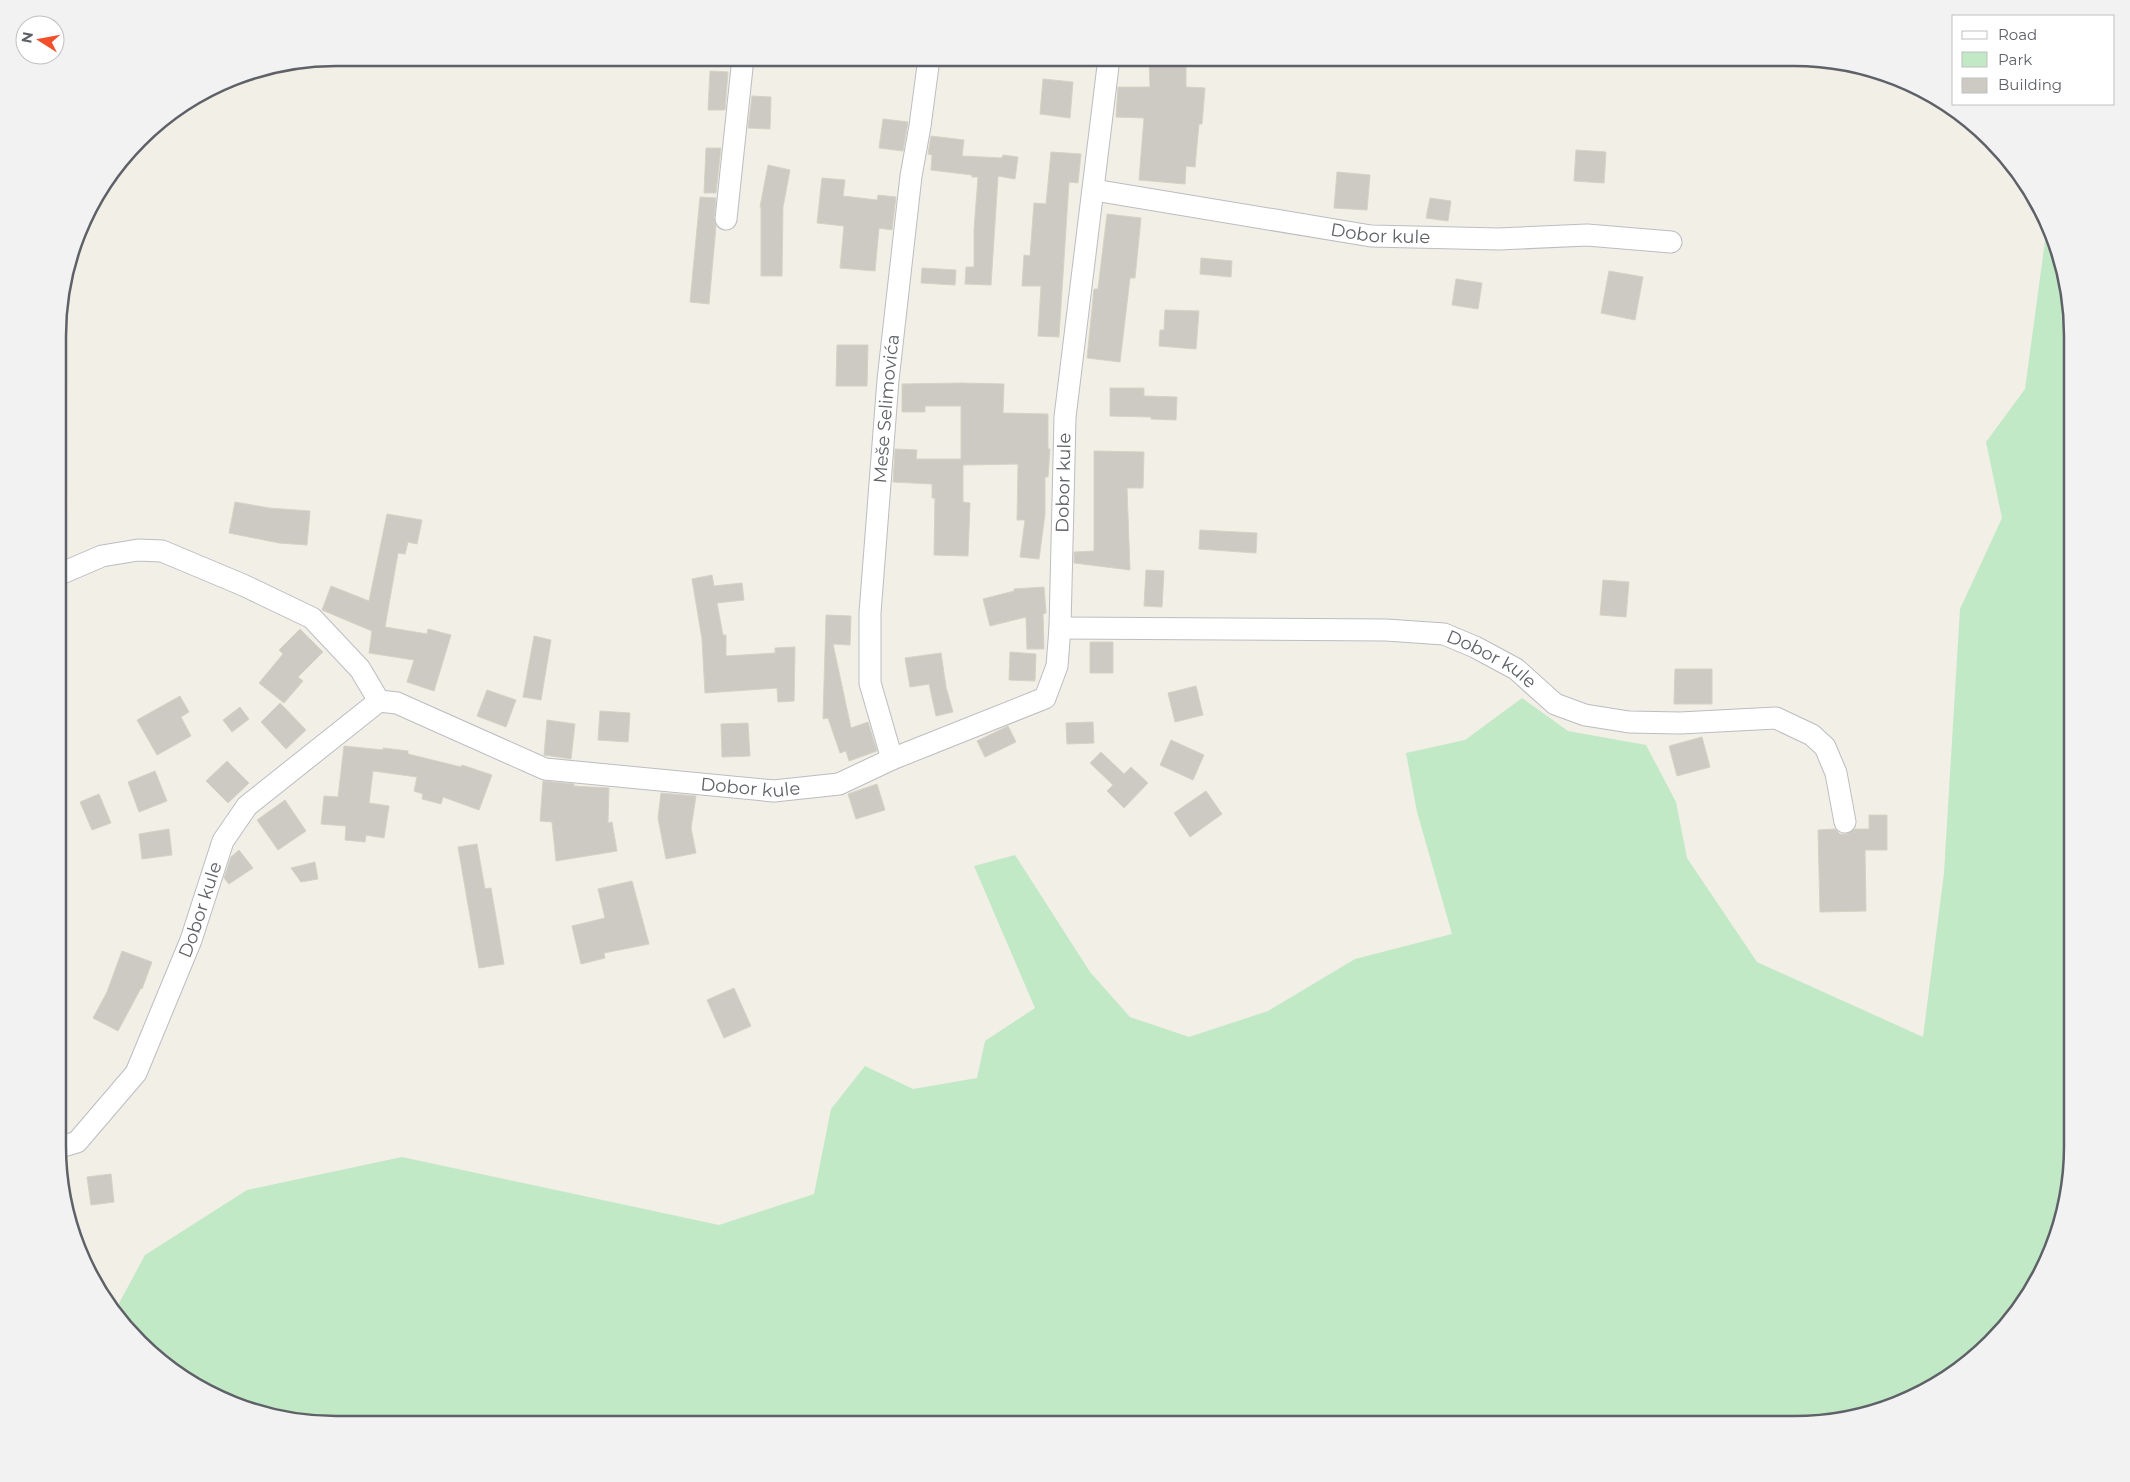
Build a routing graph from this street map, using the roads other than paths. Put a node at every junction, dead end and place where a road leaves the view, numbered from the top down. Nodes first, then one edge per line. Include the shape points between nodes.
1 (742, 66) edge
2 (928, 66) edge
3 (1108, 66) edge
4 (1094, 190) junction
5 (726, 219) dead end
6 (1671, 242) dead end
7 (66, 571) edge
8 (1060, 628) junction
9 (379, 701) junction
10 (892, 759) junction
11 (1844, 822) dead end
12 (66, 1145) edge

1 - 5 street
2 - 10 street, Meše Selimovića via 911,176 889,370 870,612 870,683
3 - 4 street, Dobor kule
4 - 6 street, Dobor kule via 1371,236 1499,239 1588,236
4 - 8 street, Dobor kule via 1065,417
7 - 9 street via 102,556 138,550 162,551 312,618 360,669
8 - 10 street, Dobor kule via 1057,666 1045,698
8 - 11 street, Dobor kule via 1386,630 1444,634 1516,669 1555,704 1585,715 1629,722 1680,723 1776,718 1812,734 1825,747 1836,773
9 - 10 street, Dobor kule via 397,703 545,769 774,791 839,784
9 - 12 street, Dobor kule via 247,806 223,841 191,940 136,1073 76,1142

